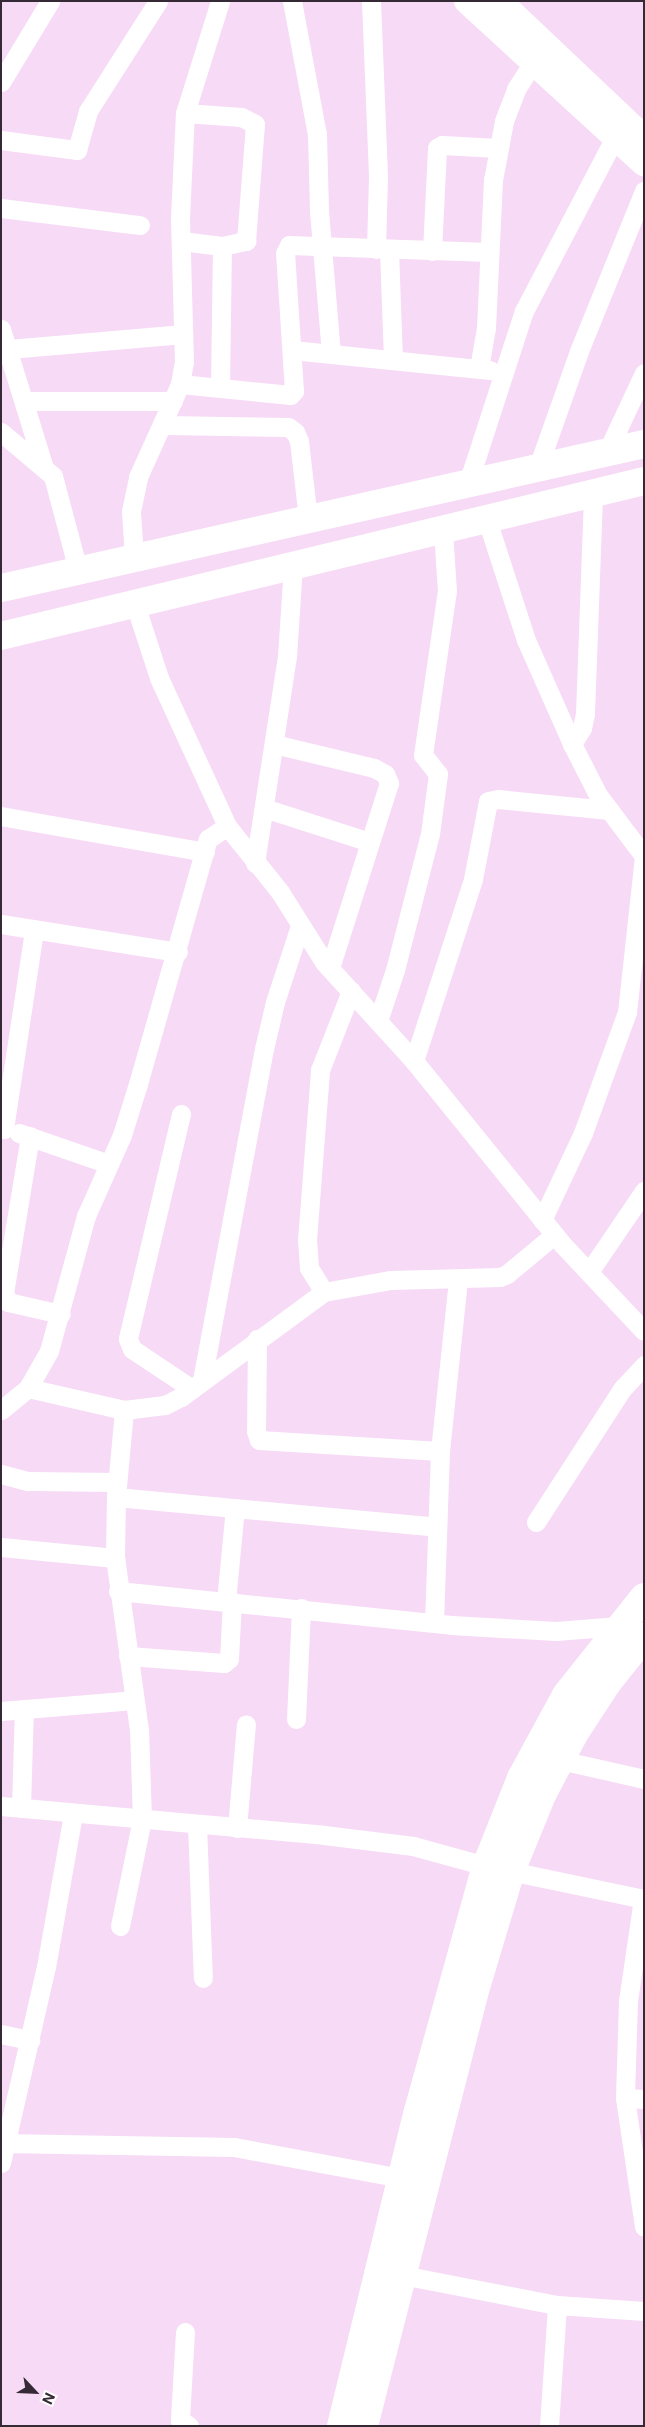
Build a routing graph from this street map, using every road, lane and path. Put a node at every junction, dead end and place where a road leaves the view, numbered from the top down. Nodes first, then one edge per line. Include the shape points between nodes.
1 (50, 1) edge
2 (158, 1) edge
3 (220, 1) edge
4 (292, 1) edge
5 (371, 1) edge
6 (467, 1) edge
7 (499, 1) edge
8 (534, 63) junction
9 (1, 82) edge
10 (185, 113) junction
11 (615, 137) junction
12 (644, 138) edge
13 (1, 140) edge
14 (498, 148) junction
15 (644, 163) edge
16 (644, 191) edge
17 (1, 208) edge
18 (140, 225) dead end
19 (181, 241) junction
20 (222, 246) junction
21 (323, 248) junction
22 (382, 250) junction
23 (432, 251) junction
24 (489, 252) junction
25 (1, 329) edge
26 (183, 334) junction
27 (9, 349) junction
28 (292, 350) junction
29 (331, 353) junction
30 (393, 359) junction
31 (479, 368) junction
32 (503, 372) junction
33 (644, 373) edge
34 (180, 384) junction
35 (220, 388) junction
36 (173, 401) junction
37 (24, 402) junction
38 (164, 425) junction
39 (1, 432) edge
40 (644, 444) edge
41 (607, 452) junction
42 (538, 467) junction
43 (44, 468) junction
44 (644, 481) edge
45 (468, 483) junction
46 (593, 494) junction
47 (308, 519) junction
48 (487, 520) junction
49 (443, 530) junction
50 (134, 558) junction
51 (293, 566) junction
52 (78, 570) junction
53 (1, 588) edge
54 (136, 604) junction
55 (1, 636) edge
56 (274, 744) junction
57 (572, 744) junction
58 (264, 808) junction
59 (609, 810) junction
60 (1, 816) edge
61 (227, 826) junction
62 (370, 842) junction
63 (205, 852) junction
64 (255, 863) junction
65 (642, 886) edge
66 (1, 924) edge
67 (300, 926) junction
68 (34, 930) junction
69 (178, 952) junction
70 (330, 968) junction
71 (351, 991) junction
72 (378, 1021) junction
73 (414, 1061) junction
74 (181, 1114) dead end
75 (2, 1128) edge
76 (30, 1136) junction
77 (109, 1164) junction
78 (644, 1191) edge
79 (542, 1220) junction
80 (554, 1235) junction
81 (588, 1272) junction
82 (458, 1279) junction
83 (324, 1292) junction
84 (61, 1314) junction
85 (644, 1331) edge
86 (257, 1340) junction
87 (644, 1365) edge
88 (197, 1385) junction
89 (28, 1388) junction
90 (1, 1410) edge
91 (124, 1410) junction
92 (440, 1451) junction
93 (1, 1474) edge
94 (116, 1489) junction
95 (235, 1508) junction
96 (536, 1522) dead end
97 (437, 1527) junction
98 (1, 1548) edge
99 (115, 1558) junction
100 (118, 1591) junction
101 (644, 1597) edge
102 (229, 1601) junction
103 (301, 1608) junction
104 (434, 1624) junction
105 (632, 1631) edge
106 (128, 1656) junction
107 (134, 1700) junction
108 (24, 1709) junction
109 (1, 1711) edge
110 (296, 1718) dead end
111 (246, 1724) dead end
112 (560, 1760) junction
113 (644, 1779) edge
114 (1, 1806) edge
115 (21, 1808) junction
116 (73, 1814) junction
117 (142, 1819) junction
118 (197, 1825) junction
119 (238, 1828) junction
120 (498, 1869) junction
121 (643, 1899) edge
122 (120, 1926) dead end
123 (202, 1978) dead end
124 (636, 2001) edge
125 (1, 2034) edge
126 (30, 2040) junction
127 (635, 2098) edge
128 (4, 2144) edge
129 (1, 2163) edge
130 (401, 2178) junction
131 (641, 2198) edge
132 (644, 2228) edge
133 (402, 2274) junction
134 (557, 2305) junction
135 (644, 2311) edge
136 (185, 2332) dead end
137 (189, 2426) edge
138 (341, 2426) edge
139 (364, 2426) edge
140 (549, 2426) edge

1 - 9 street
2 - 13 street via 88,111 77,150
3 - 10 street
4 - 21 street via 317,134
5 - 22 street
6 - 8 main road
7 - 12 main road
8 - 11 main road
8 - 14 street via 516,89
10 - 19 street
10 - 20 street via 241,118 255,124 246,241
11 - 15 main road
11 - 32 street via 524,311
14 - 23 street via 442,145 437,148
14 - 24 street via 492,180
16 - 42 street via 579,352
17 - 18 street
19 - 20 street
19 - 26 street
20 - 35 street
21 - 22 street
21 - 28 street via 289,245 286,248
21 - 29 street
22 - 23 street
22 - 30 street
23 - 24 street
24 - 31 street via 486,328
25 - 27 street
26 - 27 street
26 - 34 street
27 - 37 street
28 - 29 street
28 - 35 street via 295,386 290,395
29 - 30 street
30 - 31 street
31 - 32 street
32 - 45 street
33 - 41 street
34 - 35 street
34 - 36 street
36 - 37 street
36 - 38 street
37 - 43 street
38 - 47 street via 288,427 296,432
38 - 50 street via 150,446 138,477 131,511
39 - 43 street
40 - 41 main road
41 - 42 main road
42 - 45 main road
43 - 52 street via 53,476
44 - 46 main road
45 - 47 main road
46 - 48 main road
46 - 57 street via 585,714 582,728
47 - 50 main road
48 - 49 main road
48 - 57 street via 526,640
49 - 51 main road
49 - 72 street via 447,591 423,755 438,774 430,834 395,970
50 - 52 main road
51 - 54 main road
51 - 56 street via 288,656
52 - 53 main road
54 - 55 main road
54 - 61 street via 159,678
56 - 58 street
56 - 62 street via 374,768 384,774 389,783
57 - 59 street
58 - 62 street
58 - 64 street
59 - 65 street via 644,856
59 - 73 street via 498,799 488,801 473,879
60 - 63 street
61 - 63 street via 214,832
61 - 64 street
62 - 70 street
63 - 69 street
64 - 67 street via 280,892
65 - 79 street via 627,1012 583,1133
66 - 68 street
67 - 70 street
67 - 88 street via 275,1002 264,1049
68 - 69 street
68 - 75 street
69 - 77 street via 122,1135
70 - 71 street
71 - 72 street
71 - 83 street via 320,1070 307,1240 309,1268
72 - 73 street
73 - 79 street
74 - 88 street via 128,1339 132,1349
75 - 76 street
76 - 77 street
76 - 84 street via 4,1293 8,1302
77 - 84 street via 86,1216
78 - 81 street
79 - 80 street
80 - 81 street
80 - 82 street via 507,1274 490,1279
81 - 85 street
82 - 83 street via 391,1280
82 - 92 street
83 - 86 street
84 - 89 street via 48,1351
86 - 88 street
86 - 92 street via 256,1431 260,1440
87 - 96 street via 622,1389
88 - 91 street via 165,1405
89 - 90 street
89 - 91 street
91 - 94 street
92 - 97 street
93 - 94 street via 38,1482
94 - 95 street
94 - 99 street
95 - 97 street
95 - 102 street
97 - 104 street
98 - 99 street
99 - 100 street
100 - 102 street
100 - 106 street
101 - 105 main road
102 - 103 street
102 - 106 street via 230,1653 224,1664
103 - 104 street
103 - 110 street
104 - 105 street via 556,1632
105 - 112 main road via 608,1682
105 - 120 main road via 562,1703 520,1778
106 - 107 street
107 - 108 street
107 - 117 street via 139,1730
108 - 109 street
108 - 115 street
111 - 119 street
112 - 113 street
112 - 120 main road
114 - 115 street
115 - 116 street
116 - 117 street
116 - 126 street via 57,1912
117 - 118 street
117 - 122 street
118 - 119 street
118 - 123 street
119 - 120 street via 413,1846
120 - 121 street
120 - 130 main road
120 - 133 main road via 474,1994
121 - 124 street
124 - 127 street
125 - 126 street
126 - 128 street
127 - 131 street
128 - 129 street
128 - 130 street via 234,2147
130 - 138 main road
131 - 132 street
133 - 134 street
133 - 139 main road
134 - 135 street
134 - 140 street
136 - 137 street via 180,2420

